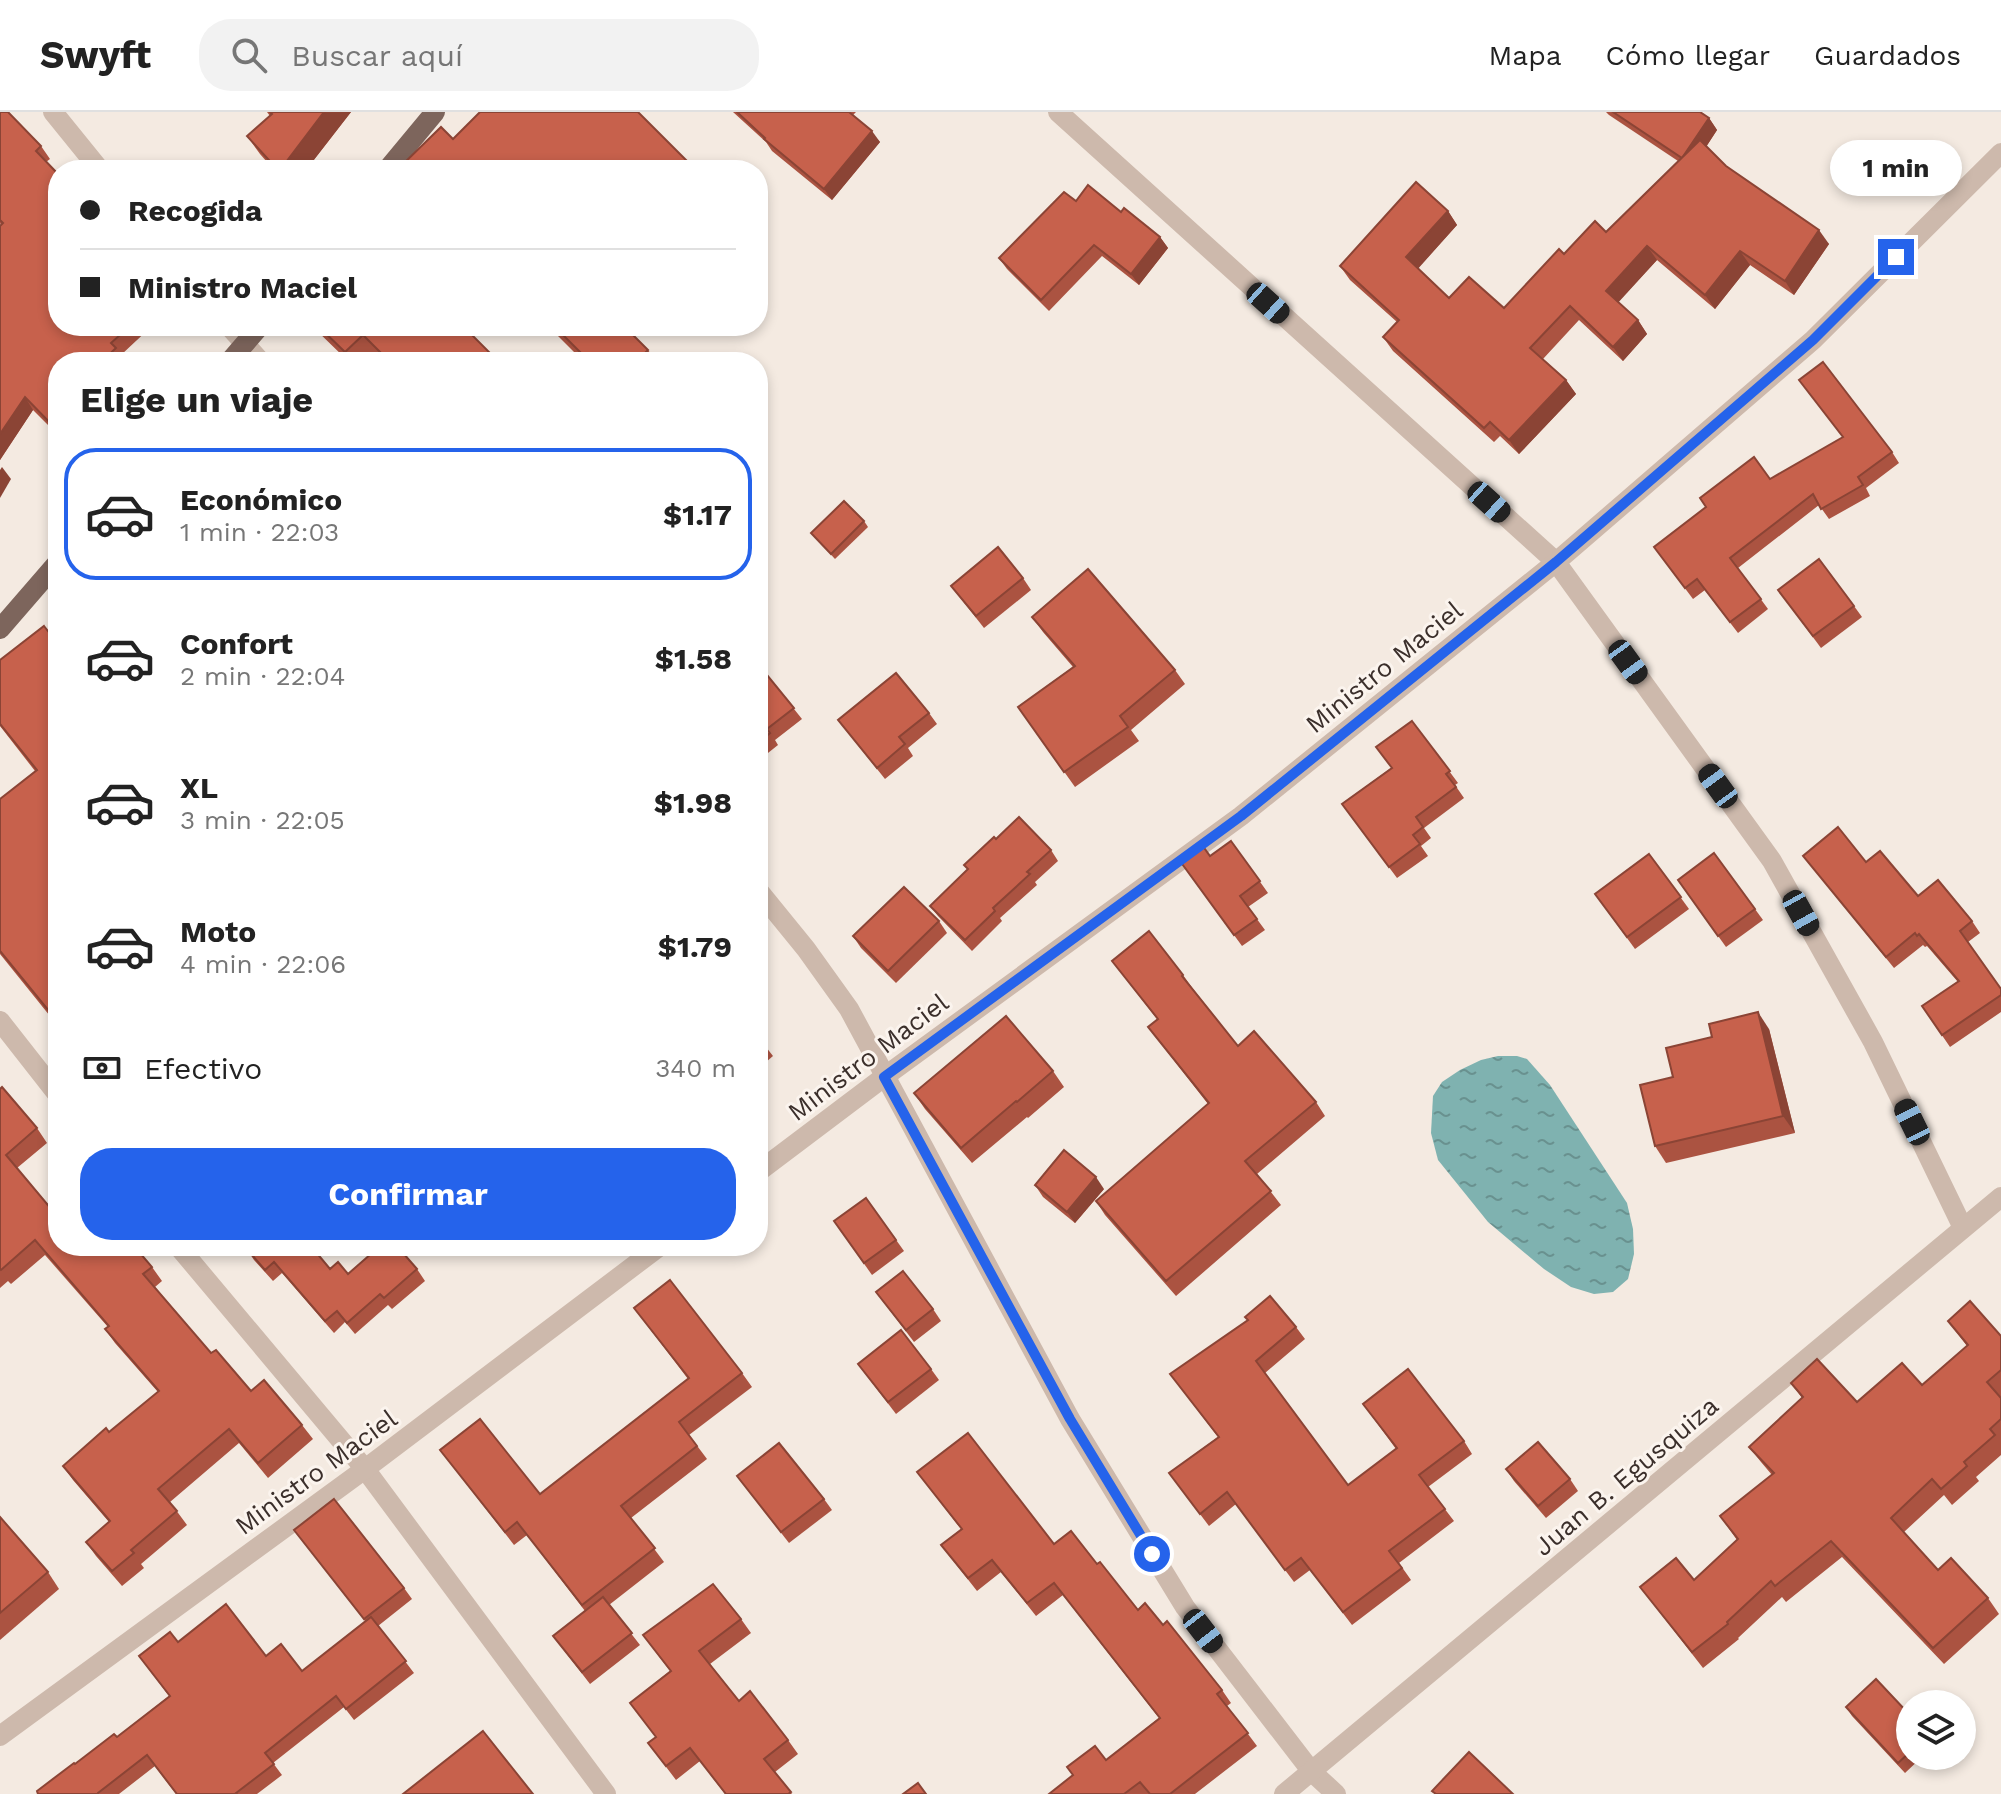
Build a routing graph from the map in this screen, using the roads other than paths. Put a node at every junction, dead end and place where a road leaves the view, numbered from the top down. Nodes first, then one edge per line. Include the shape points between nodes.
1 (53, 112) edge
2 (435, 112) edge
3 (1058, 112) edge
4 (2001, 153) edge
5 (92, 160) edge
6 (395, 160) edge
7 (237, 336) edge
8 (252, 336) edge
9 (244, 345) junction
10 (238, 352) edge
11 (251, 352) edge
12 (1556, 562) junction
13 (48, 574) edge
14 (0, 629) edge
15 (768, 902) edge
16 (0, 1021) edge
17 (884, 1077) junction
18 (48, 1082) edge
19 (768, 1164) edge
20 (2001, 1197) edge
21 (1963, 1228) junction
22 (186, 1256) edge
23 (647, 1256) edge
24 (365, 1469) junction
25 (0, 1736) edge
26 (1312, 1772) junction
27 (606, 1794) edge
28 (1284, 1794) edge
29 (1336, 1794) edge

1 - 5 street
2 - 6 main road
3 - 12 street
4 - 12 street, Ministro Maciel via 1813,340
7 - 9 street
8 - 9 main road
9 - 10 main road
9 - 11 street
12 - 17 street, Ministro Maciel via 1241,816
12 - 21 street via 1772,861 1873,1042
13 - 14 main road
15 - 17 street via 849,1009
16 - 18 street
17 - 19 street, Ministro Maciel
17 - 26 street via 1070,1419 1185,1607
20 - 21 street, Juan B. Egusquiza
21 - 26 street, Juan B. Egusquiza
22 - 24 street
23 - 24 street, Ministro Maciel
24 - 25 street, Ministro Maciel
24 - 27 street
26 - 28 street, Juan B. Egusquiza
26 - 29 street

